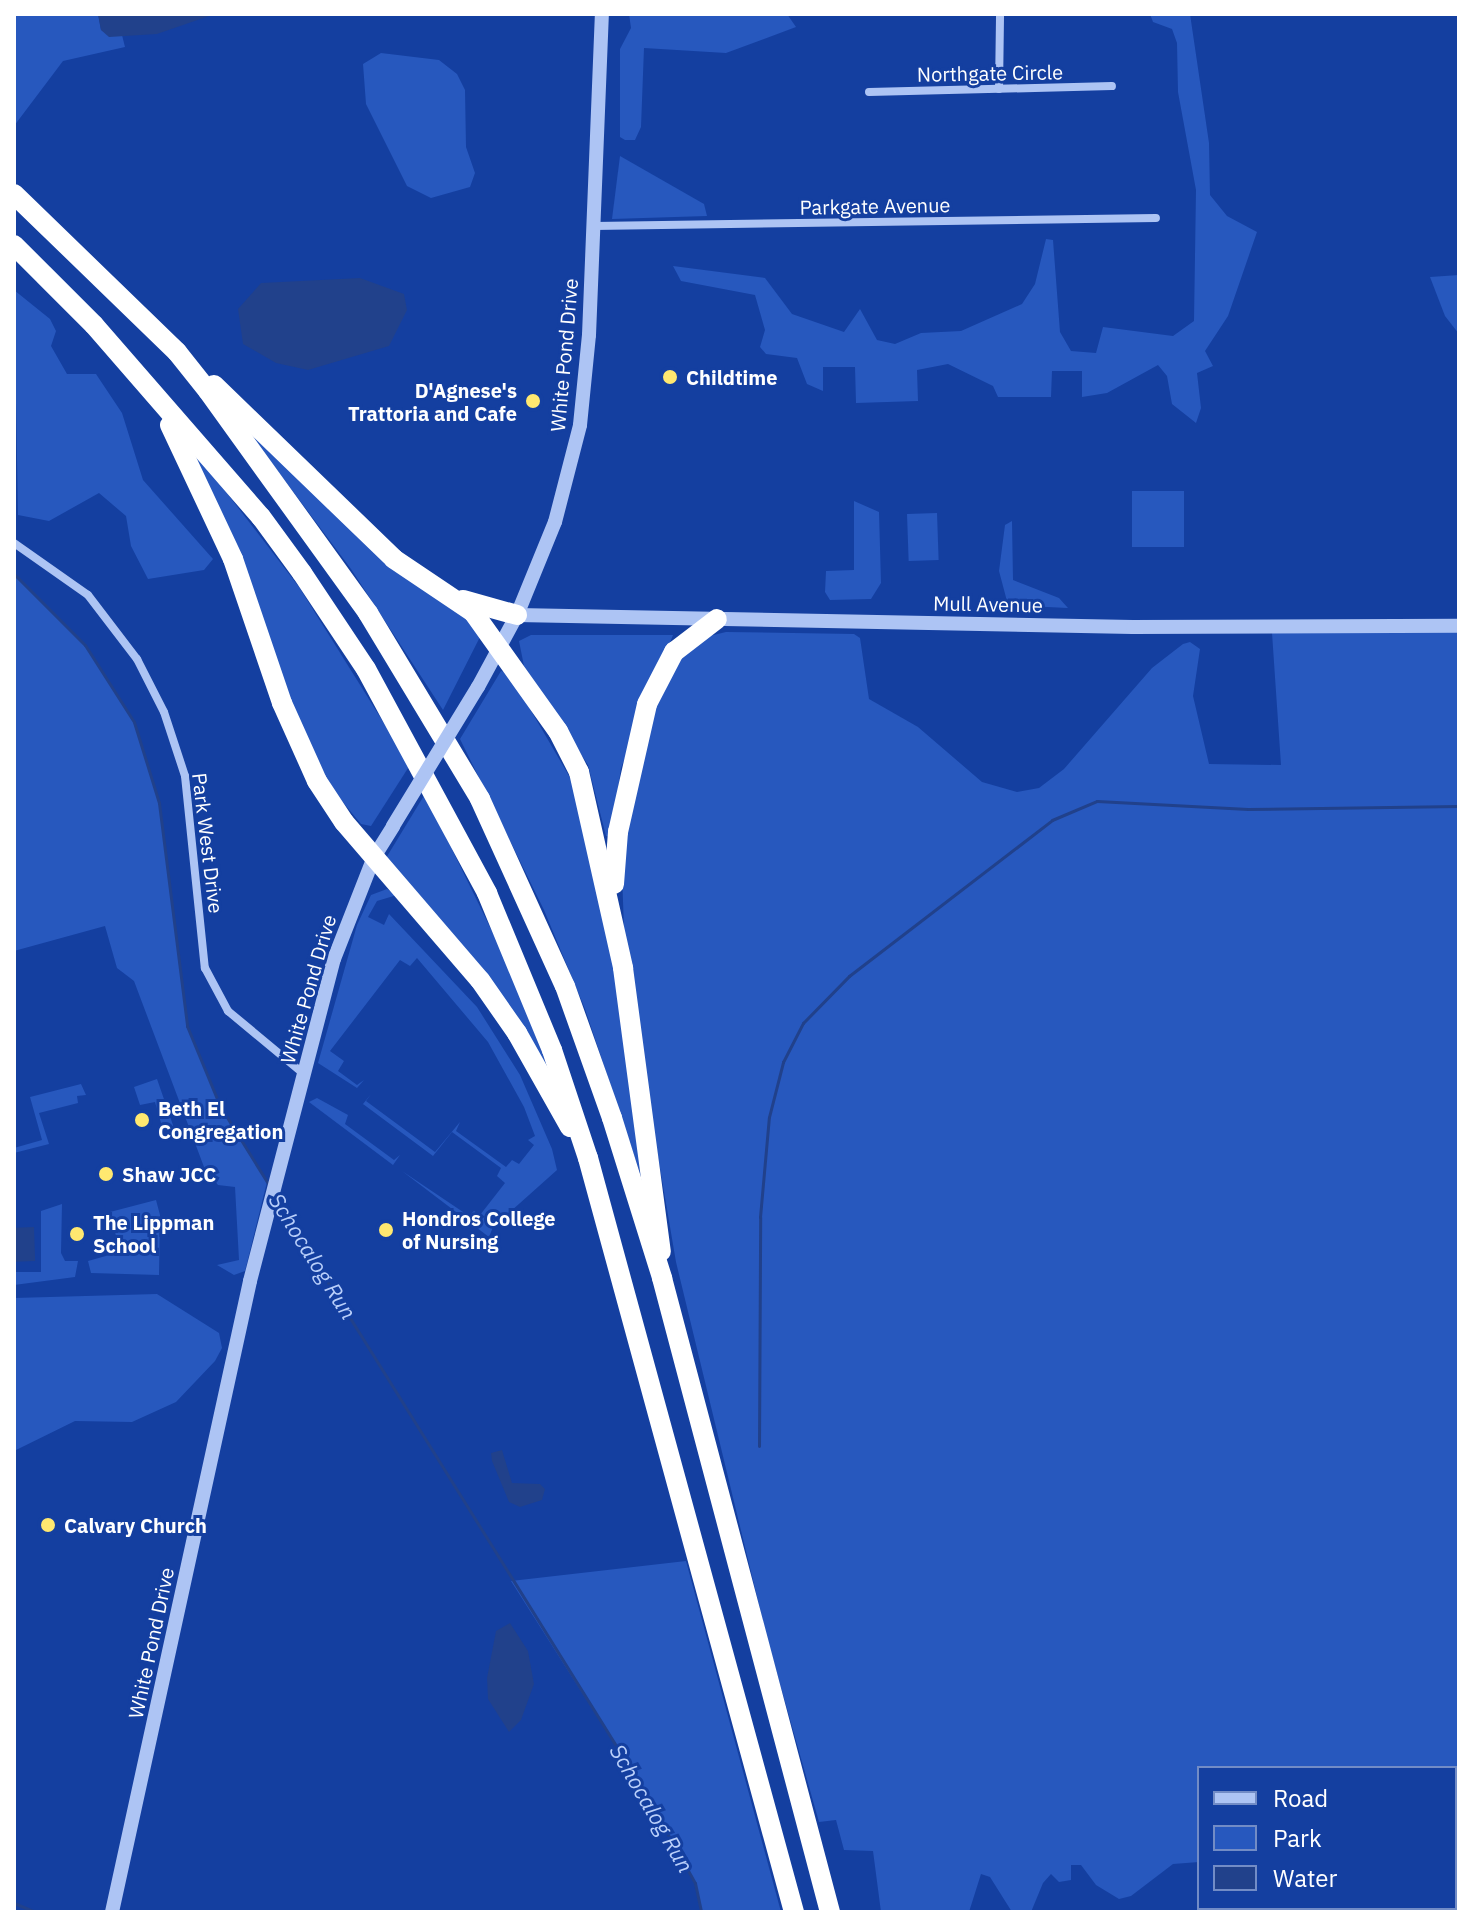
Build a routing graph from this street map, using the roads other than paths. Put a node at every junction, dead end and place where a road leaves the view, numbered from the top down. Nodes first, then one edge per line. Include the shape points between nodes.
1 (602, 14) edge
2 (1000, 14) edge
3 (1112, 86) dead end
4 (999, 89) junction
5 (869, 92) dead end
6 (14, 194) edge
7 (1156, 218) dead end
8 (594, 226) junction
9 (14, 245) edge
10 (177, 352) junction
11 (155, 396) junction
12 (14, 543) edge
13 (444, 592) junction
14 (517, 615) junction
15 (717, 619) junction
16 (1459, 626) edge
17 (499, 645) junction
18 (374, 857) junction
19 (612, 908) junction
20 (304, 1074) junction
21 (588, 1158) junction
22 (662, 1278) junction
23 (112, 1912) edge
24 (794, 1912) edge
25 (830, 1912) edge

1 - 8 street, White Pond Drive
2 - 4 street
3 - 4 street, Northgate Circle
4 - 5 street, Northgate Circle
6 - 10 highway
7 - 8 street, Parkgate Avenue
8 - 14 street, White Pond Drive via 580,425 555,522
9 - 11 highway
10 - 13 highway via 394,559
10 - 22 highway via 325,548 462,764 565,986
11 - 18 highway via 233,559 306,761
11 - 21 highway via 261,517 302,573 366,669 436,790 524,979
12 - 20 street, Park West Drive via 88,595 137,659 164,712 185,776 205,968 228,1011
13 - 14 highway
13 - 17 highway via 473,612
14 - 15 street, Mull Avenue
14 - 17 street, White Pond Drive
15 - 16 street, Mull Avenue
15 - 19 highway via 674,652 647,704 618,832
17 - 18 street, White Pond Drive, bridge
17 - 19 highway via 579,772
18 - 20 street, White Pond Drive via 334,959
18 - 21 highway via 505,1014
19 - 22 highway via 656,1181
20 - 23 street, White Pond Drive via 230,1371
21 - 24 highway
22 - 25 highway

